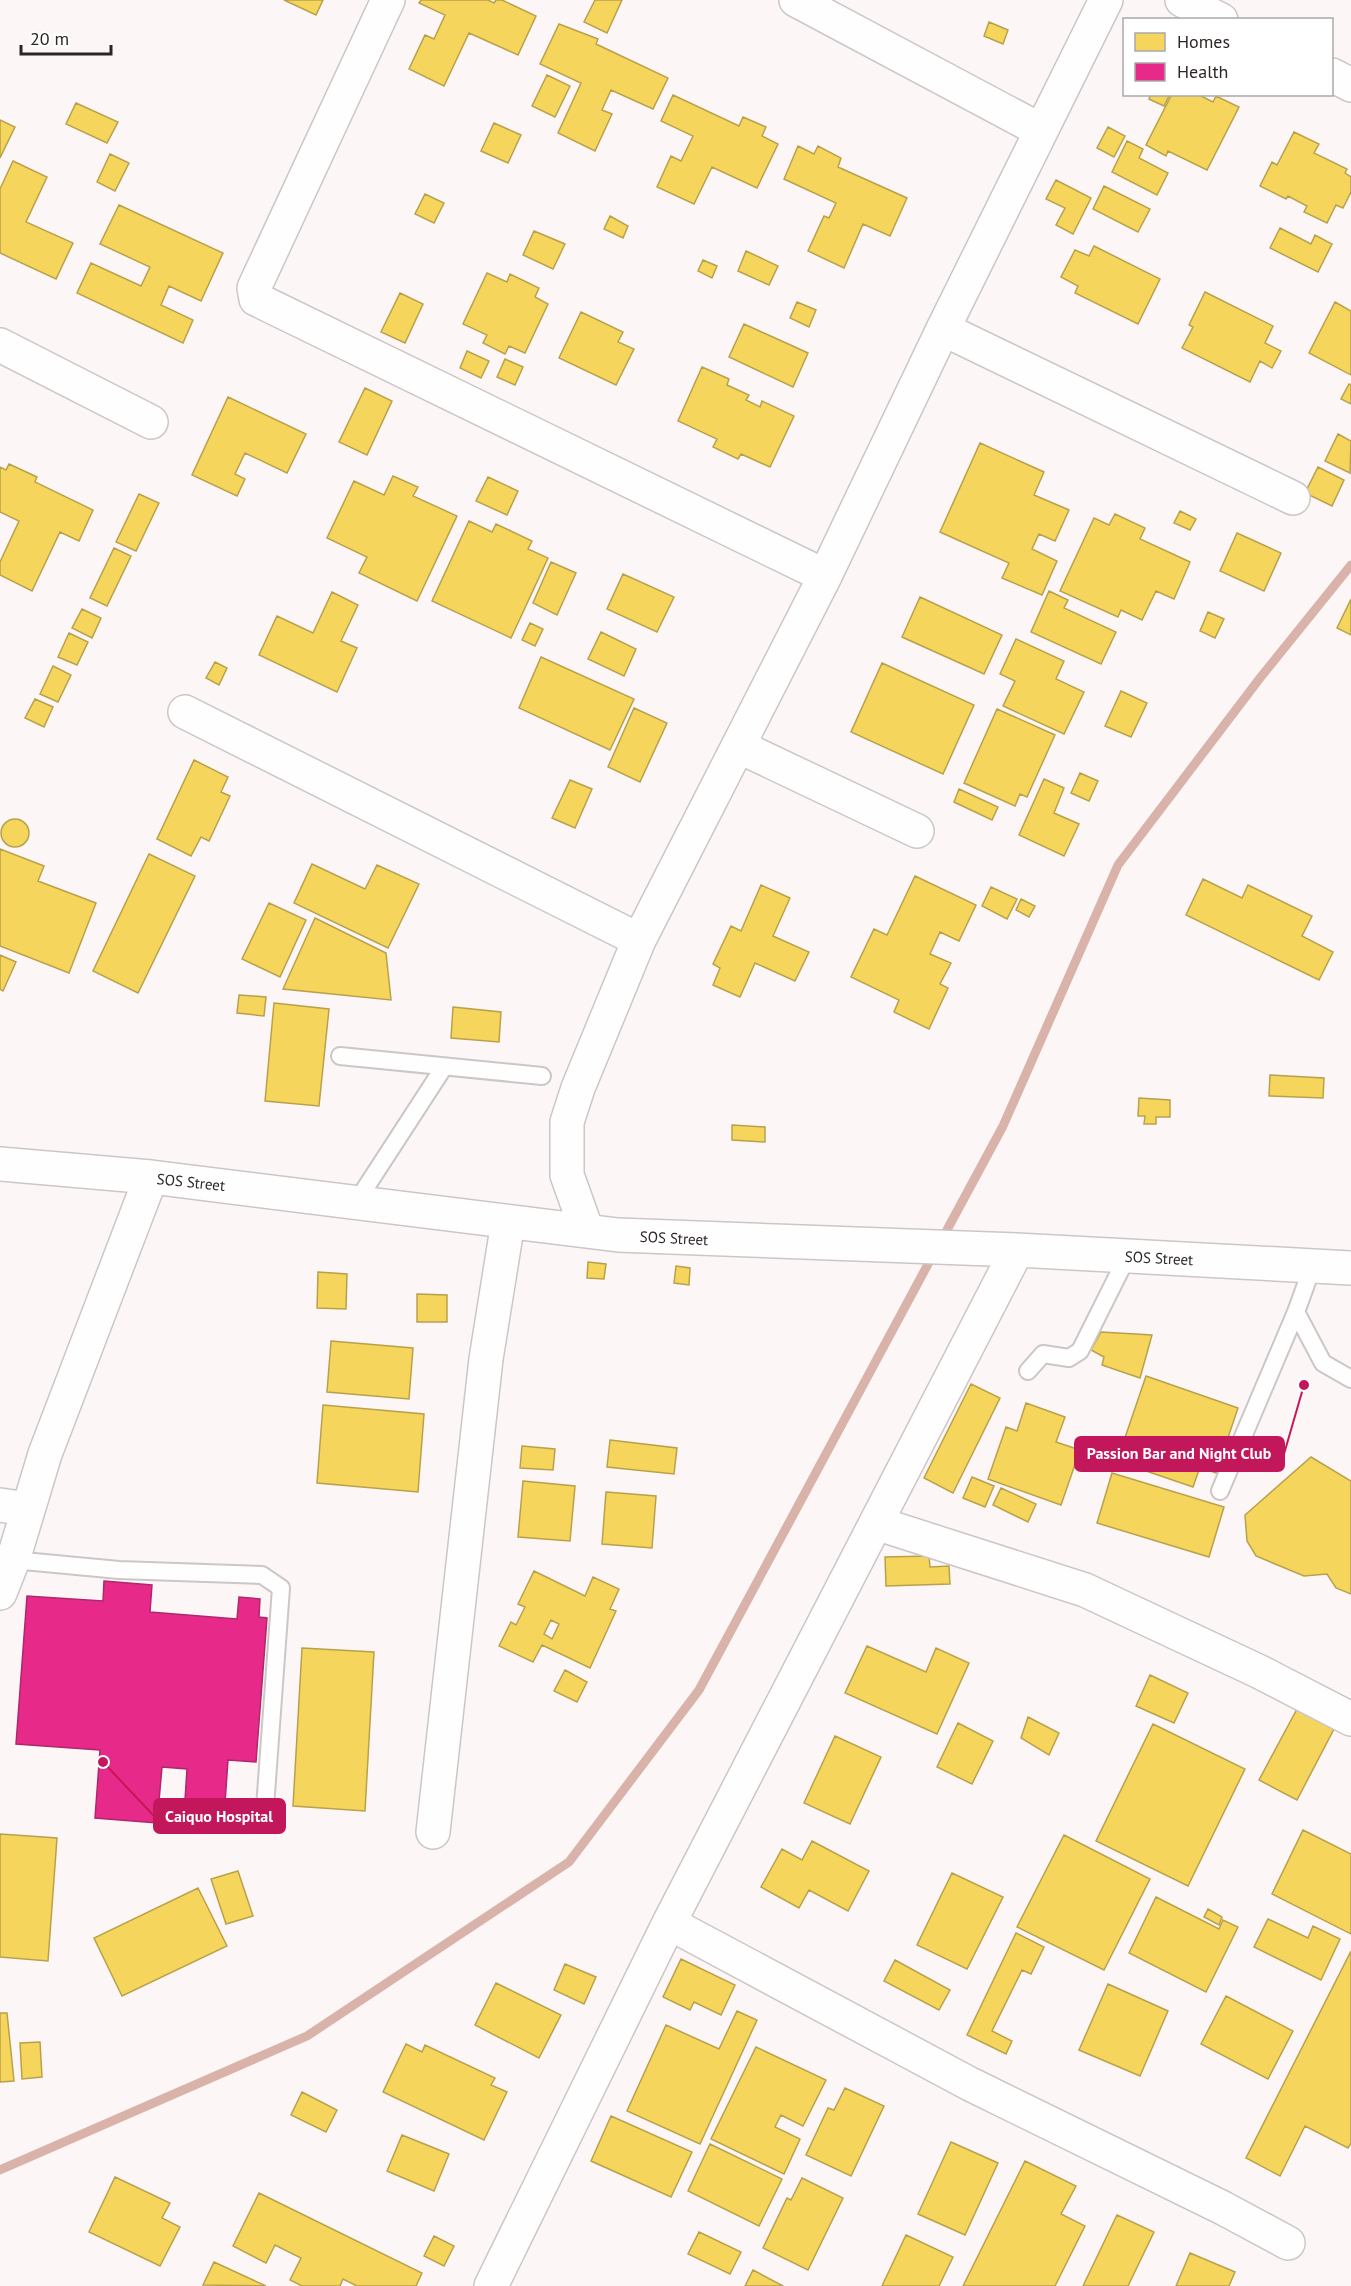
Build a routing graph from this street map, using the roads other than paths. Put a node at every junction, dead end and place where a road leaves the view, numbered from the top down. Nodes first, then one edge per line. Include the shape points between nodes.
1 (388, 0) edge
2 (795, 0) edge
3 (1106, 0) edge
4 (1182, 0) edge
5 (1217, 18) edge
6 (1333, 76) edge
7 (1351, 85) edge
8 (1040, 130) junction
9 (943, 329) junction
10 (0, 345) edge
11 (151, 422) dead end
12 (1293, 498) dead end
13 (825, 576) junction
14 (186, 712) dead end
15 (738, 746) junction
16 (917, 831) dead end
17 (639, 940) junction
18 (340, 1056) dead end
19 (444, 1066) junction
20 (542, 1076) dead end
21 (0, 1164) edge
22 (152, 1177) junction
23 (357, 1201) junction
24 (508, 1222) junction
25 (587, 1231) junction
26 (1017, 1250) junction
27 (1127, 1257) junction
28 (1313, 1265) junction
29 (1351, 1268) edge
30 (1296, 1312) junction
31 (1028, 1371) dead end
32 (1351, 1379) edge
33 (1220, 1491) dead end
34 (14, 1507) edge
35 (876, 1523) junction
36 (13, 1560) junction
37 (0, 1593) edge
38 (1351, 1719) edge
39 (264, 1821) dead end
40 (433, 1832) dead end
41 (669, 1923) junction
42 (1288, 2243) dead end
43 (491, 2286) edge

1 - 13 street via 254,288 256,299
2 - 8 street
3 - 8 street
4 - 5 street
6 - 7 street
8 - 9 street
9 - 12 street
9 - 13 street
10 - 11 street
13 - 15 street
14 - 17 street
15 - 16 street
15 - 17 street
17 - 25 street via 567,1122 567,1175
18 - 19 lane
19 - 20 lane
19 - 23 lane
21 - 22 street, SOS Street
22 - 23 street, SOS Street
22 - 34 street via 45,1454
23 - 24 street, SOS Street
24 - 25 street, SOS Street
24 - 40 street via 486,1359
25 - 26 street, SOS Street
26 - 27 street, SOS Street
26 - 35 street
27 - 28 street, SOS Street
27 - 31 lane via 1080,1351 1069,1358 1043,1354
28 - 29 street, SOS Street
28 - 30 lane
30 - 32 lane via 1323,1363
30 - 33 lane
34 - 36 street
35 - 38 street via 1085,1590
35 - 41 street
36 - 37 street
36 - 39 lane via 119,1570 262,1575 280,1588
41 - 42 street via 970,2084
41 - 43 street

